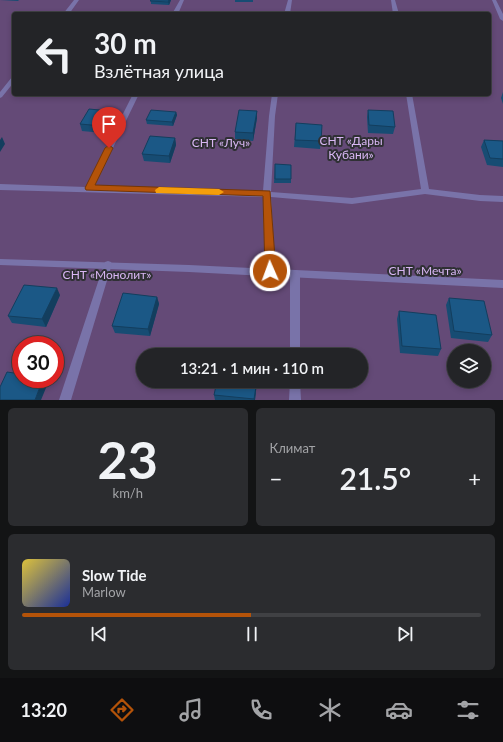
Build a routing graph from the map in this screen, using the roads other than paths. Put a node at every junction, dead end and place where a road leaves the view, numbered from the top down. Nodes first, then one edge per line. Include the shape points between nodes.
1 (77, 0) edge
2 (182, 0) edge
3 (290, 0) edge
4 (393, 0) edge
5 (494, 0) edge
6 (68, 12) edge
7 (176, 12) edge
8 (287, 12) edge
9 (396, 12) edge
10 (503, 19) edge
11 (12, 81) edge
12 (0, 96) edge
13 (135, 96) edge
14 (276, 96) edge
15 (409, 96) edge
16 (0, 187) edge
17 (89, 188) junction
18 (425, 191) junction
19 (267, 194) junction
20 (503, 199) edge
21 (0, 262) edge
22 (108, 264) junction
23 (270, 271) junction
24 (295, 274) junction
25 (503, 284) edge
26 (295, 348) edge
27 (295, 388) edge
28 (65, 400) edge
29 (295, 400) edge

1 - 6 street
2 - 7 street
3 - 8 street
4 - 9 street
5 - 10 street
11 - 12 street
13 - 17 street
14 - 19 street
15 - 18 street
16 - 17 street
17 - 19 street
18 - 19 street via 352,201
18 - 20 street
19 - 23 street
21 - 22 street
22 - 23 street
22 - 28 street
23 - 24 street
24 - 25 street
24 - 26 street
27 - 29 street

